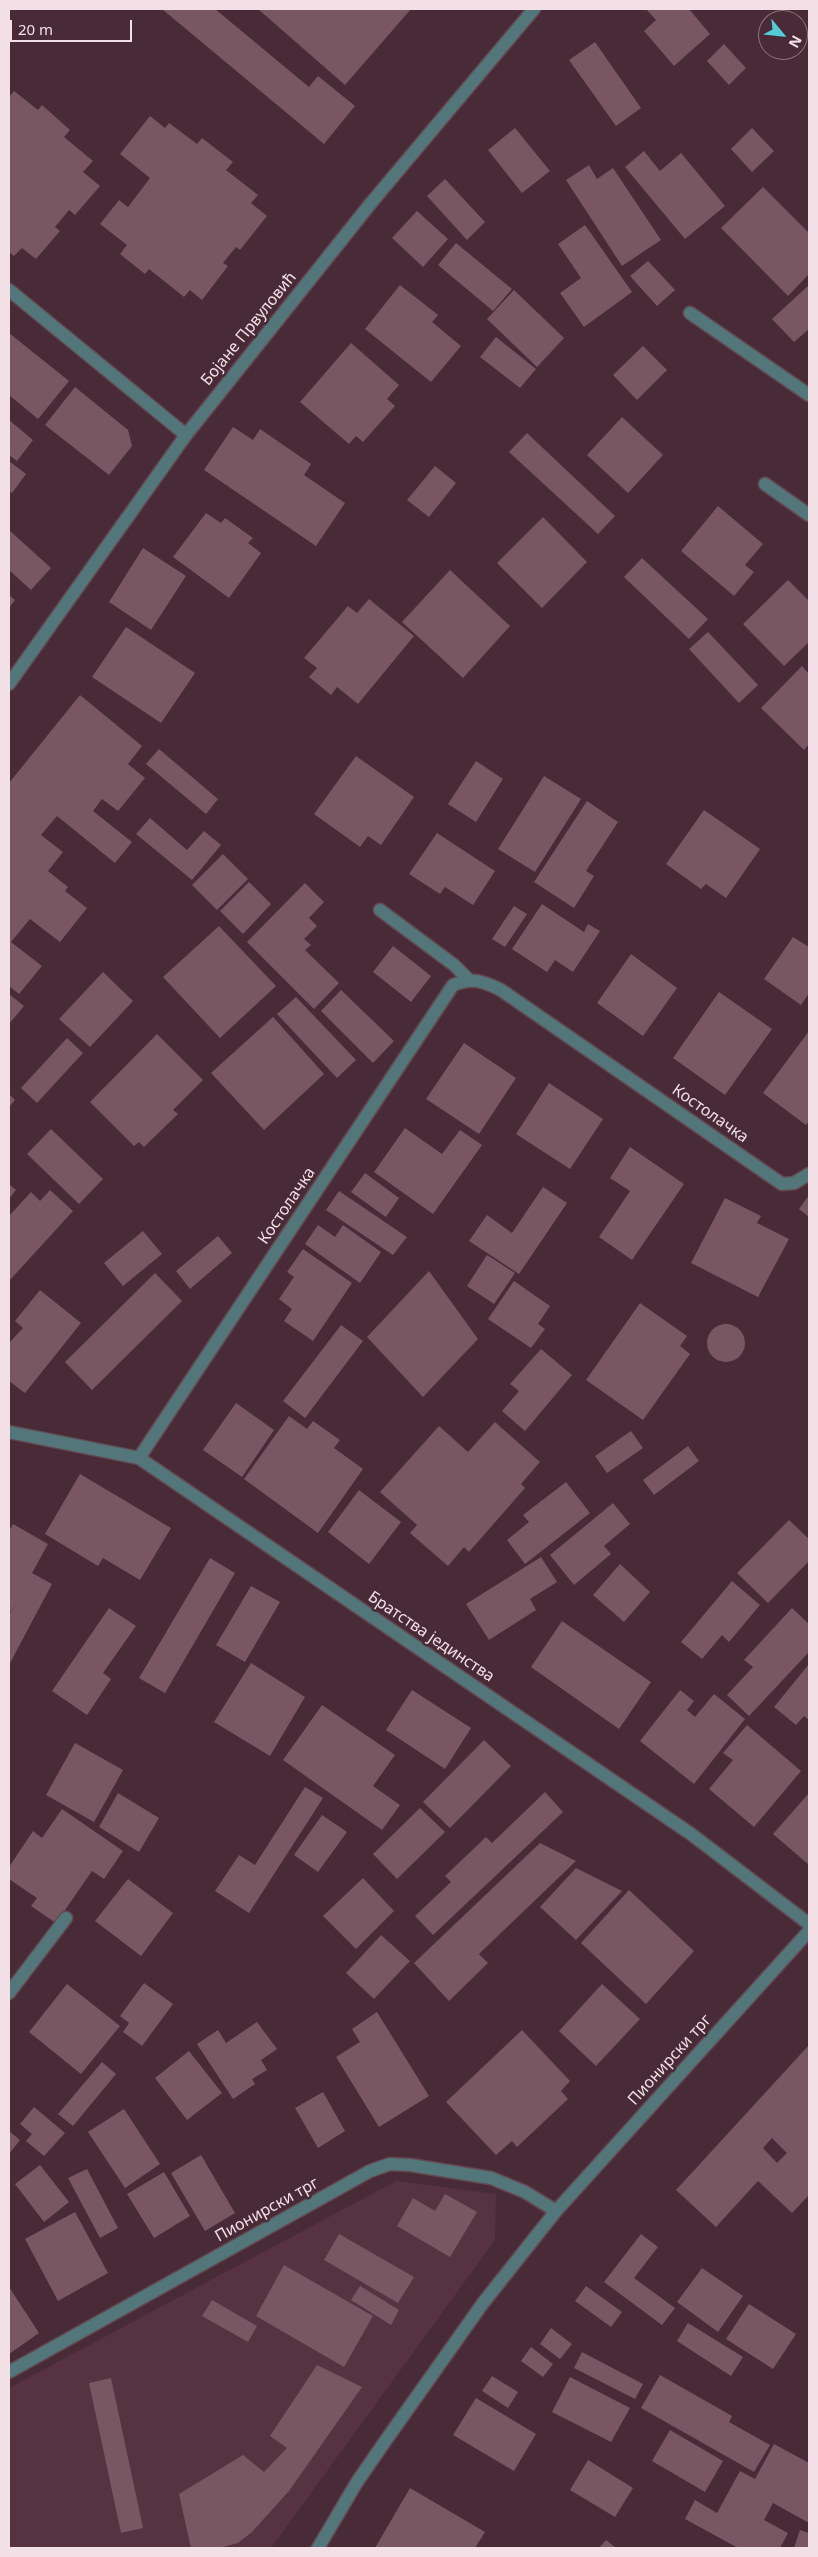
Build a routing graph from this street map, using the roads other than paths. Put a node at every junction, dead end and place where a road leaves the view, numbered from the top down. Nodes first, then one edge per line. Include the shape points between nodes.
1 (534, 9) edge
2 (9, 290) edge
3 (690, 314) dead end
4 (809, 395) edge
5 (186, 435) junction
6 (765, 484) dead end
7 (809, 515) edge
8 (9, 684) edge
9 (380, 910) dead end
10 (468, 979) junction
11 (809, 1174) edge
12 (9, 1432) edge
13 (139, 1458) junction
14 (66, 1918) dead end
15 (809, 1924) edge
16 (809, 1931) edge
17 (9, 1992) edge
18 (556, 2211) junction
19 (9, 2372) edge
20 (318, 2548) edge

1 - 5 street, Бојане Првуловић via 371,203
2 - 5 street
3 - 4 street
5 - 8 street, Бојане Првуловић
6 - 7 street
9 - 10 street, Костолачка
10 - 11 street, Костолачка via 483,981 501,990 782,1184
10 - 13 street, Костолачка via 453,985
12 - 13 street, Братства јединства
13 - 15 street, Братства јединства via 691,1834
14 - 17 street
16 - 18 street, Пионирски трг
18 - 19 street, Пионирски трг via 491,2178 410,2164 390,2164 370,2171
18 - 20 street, Пионирски трг via 483,2303 357,2482

